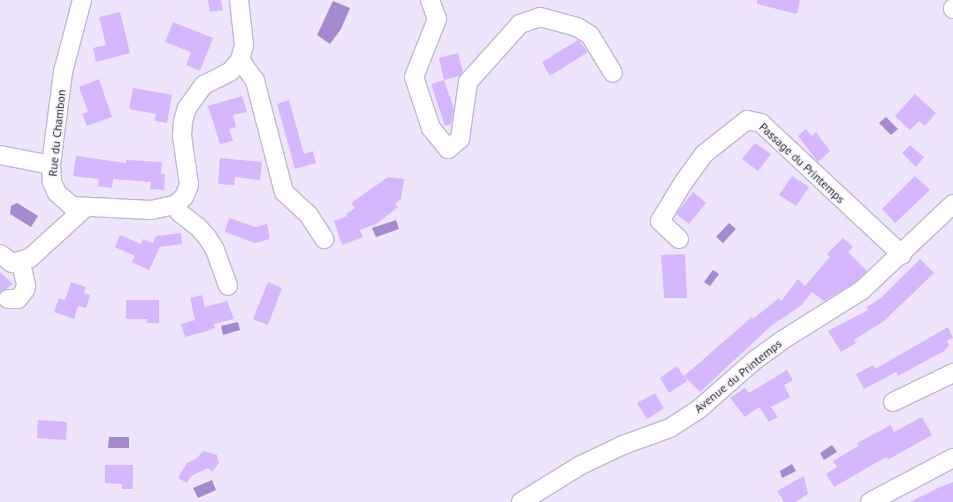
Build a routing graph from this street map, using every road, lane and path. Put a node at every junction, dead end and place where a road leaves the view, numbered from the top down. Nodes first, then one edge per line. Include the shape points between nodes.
1 (82, 0) edge
2 (239, 0) edge
3 (430, 0) edge
4 (240, 60) junction
5 (613, 73) dead end
6 (0, 155) edge
7 (51, 165) junction
8 (953, 204) edge
9 (176, 205) junction
10 (85, 208) junction
11 (324, 239) dead end
12 (678, 239) dead end
13 (0, 254) edge
14 (902, 255) junction
15 (21, 263) junction
16 (228, 286) dead end
17 (8, 299) dead end
18 (953, 373) edge
19 (893, 402) dead end
20 (953, 458) edge
21 (520, 502) edge
22 (870, 502) edge

1 - 7 street, Rue du Chambon via 63,72
2 - 4 street via 244,46
3 - 5 street via 437,19 414,77 431,128 448,149 460,139 468,82 520,24 540,17 577,27 590,36
4 - 9 street via 232,71 204,85 187,108 182,136 188,185 184,197
4 - 11 street via 255,82 284,192 308,214
6 - 7 street
7 - 10 street, Rue du Chambon via 52,182 57,193 72,206
8 - 14 street, Avenue du Printemps
9 - 10 street, Rue du Chambon via 164,209
9 - 16 street via 180,213 207,237 215,250
10 - 15 street via 42,248
12 - 14 street, Passage du Printemps via 660,221 704,154 747,120 761,123
13 - 15 street via 12,263
14 - 21 street, Avenue du Printemps via 862,290 781,340 698,410 670,428 623,445 581,465
15 - 17 street via 25,290 18,299
18 - 19 street
20 - 22 street

